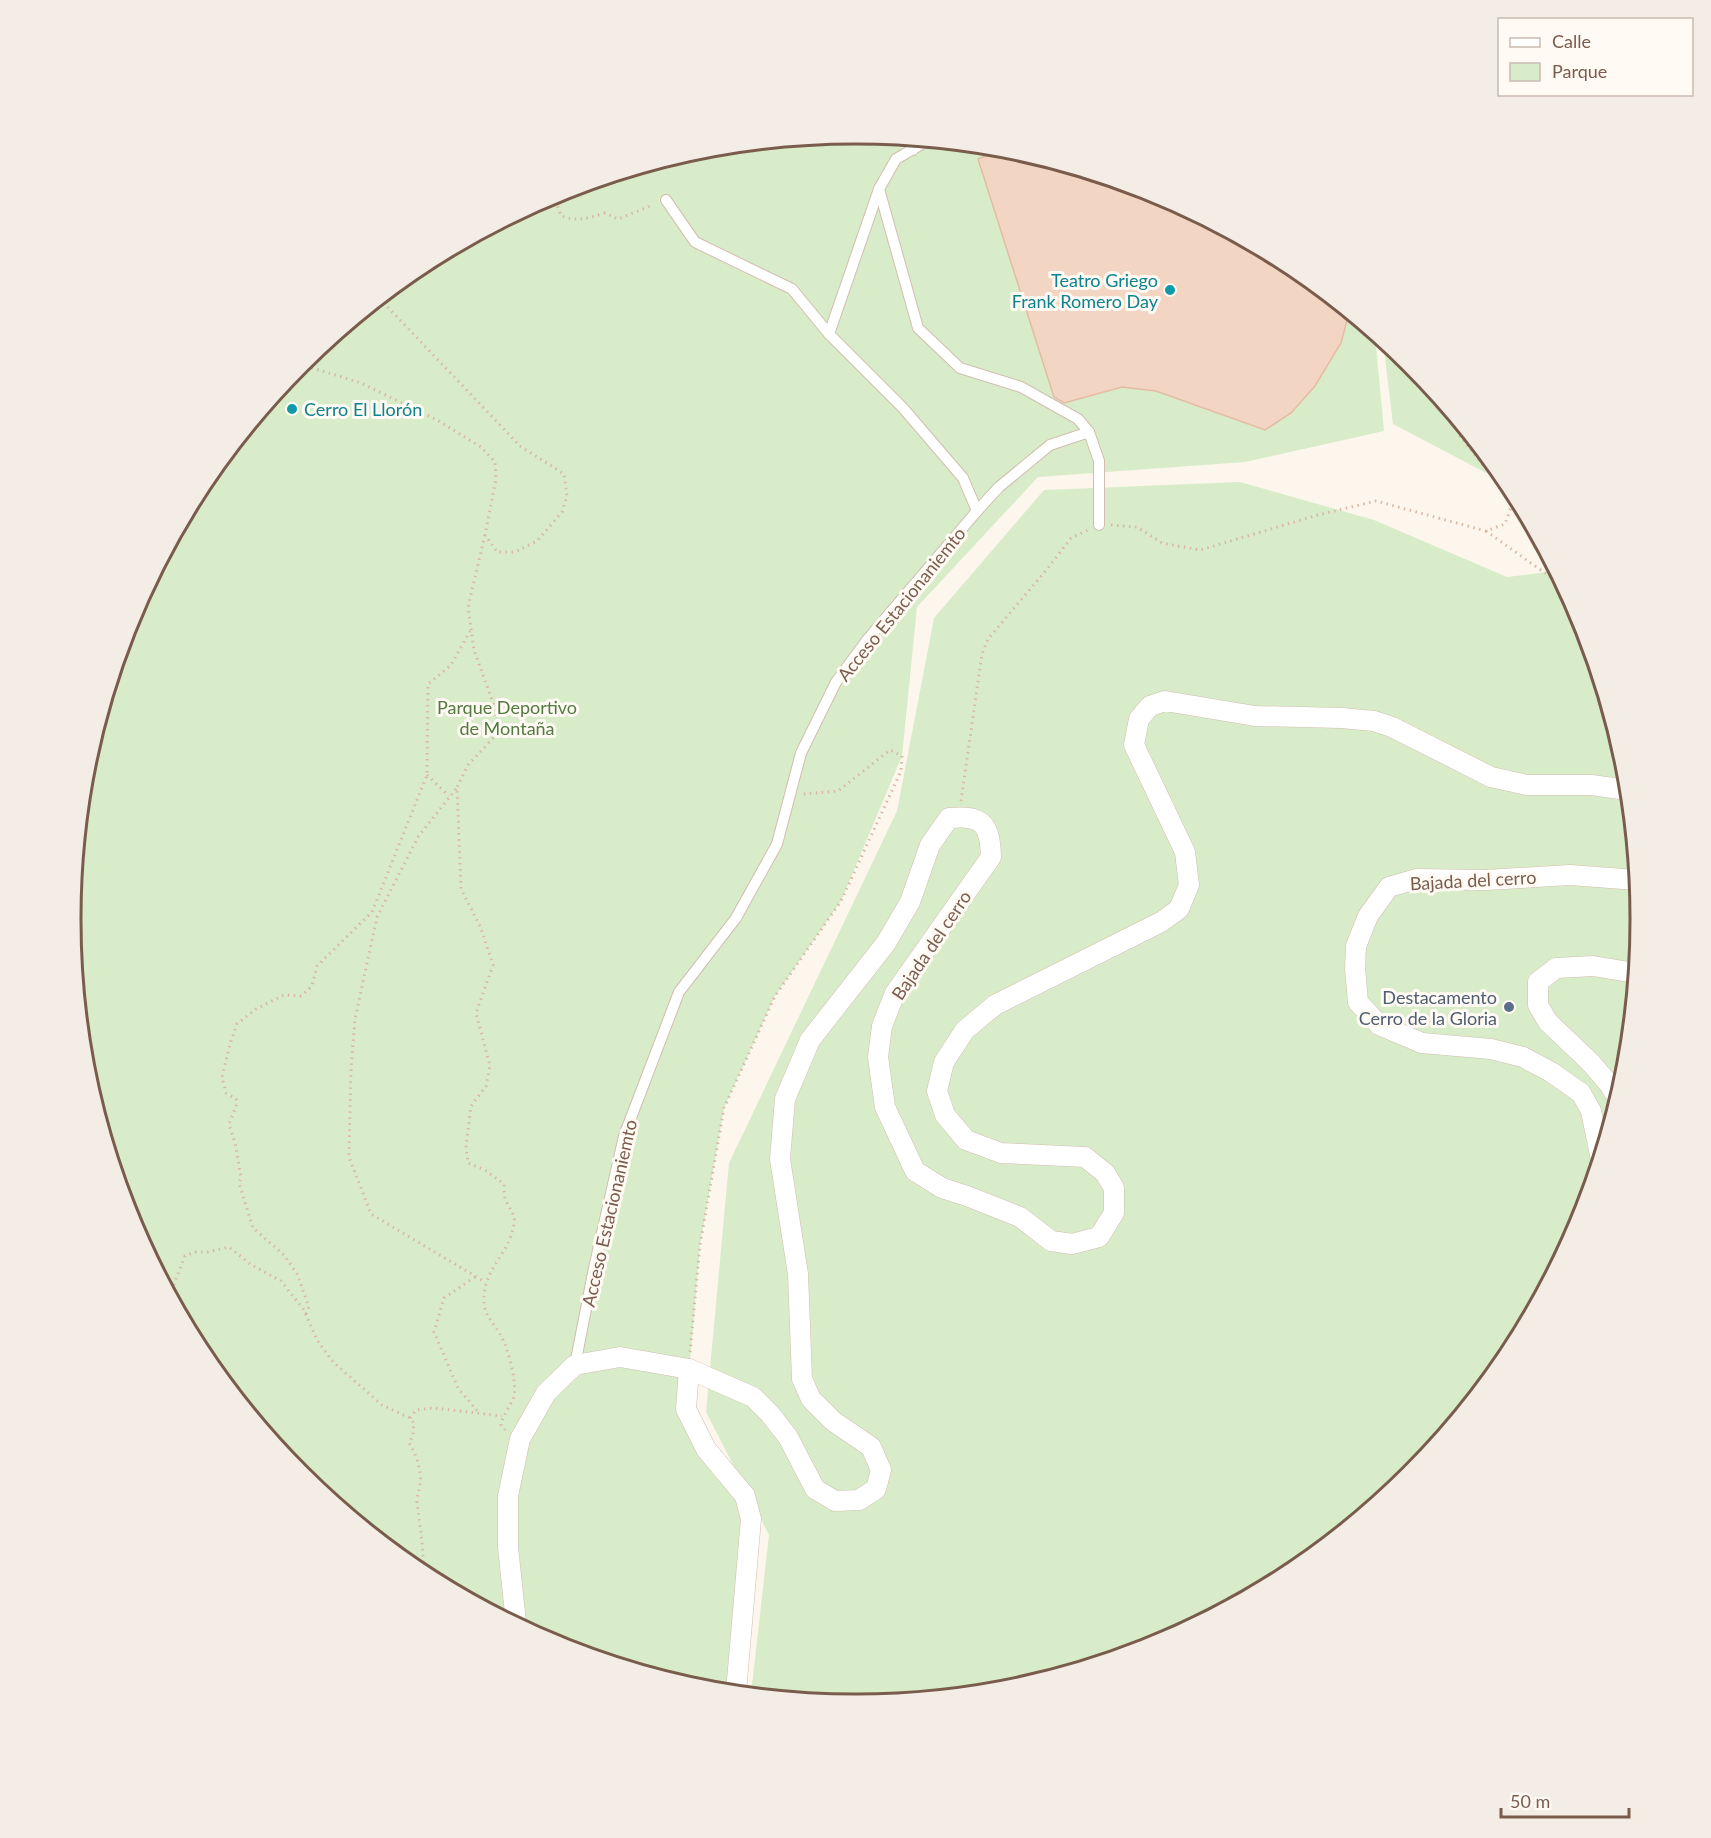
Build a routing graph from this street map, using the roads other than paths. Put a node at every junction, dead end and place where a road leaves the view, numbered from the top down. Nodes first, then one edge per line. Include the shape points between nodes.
1 (911, 147) edge
2 (917, 147) edge
3 (913, 150) junction
4 (879, 189) junction
5 (666, 200) road end
6 (829, 334) junction
7 (1089, 432) junction
8 (977, 511) junction
9 (1099, 525) road end
10 (1618, 789) edge
11 (1628, 879) edge
12 (1628, 972) edge
13 (1611, 1087) edge
14 (1597, 1141) edge
15 (575, 1365) junction
16 (689, 1369) junction
17 (515, 1615) edge
18 (737, 1684) edge

1 - 3 lane
2 - 3 lane
3 - 4 lane via 896,159
4 - 6 lane
4 - 7 lane via 918,328 960,368 1021,387 1078,419
5 - 6 lane, Acceso Estacionaniemto via 695,242 792,290
6 - 8 lane, Acceso Estacionaniemto via 903,408 963,478
7 - 8 lane, Acceso Estacionaniemto via 1050,445 999,487
7 - 9 lane via 1099,461
8 - 15 lane, Acceso Estacionaniemto via 836,682 801,753 777,844 741,909 679,992 624,1136
10 - 16 street, Bajada del cerro via 1527,785 1491,777 1374,721 1255,716 1166,701 1150,706 1139,719 1134,745 1185,852 1189,885 1179,909 1161,922 995,1005 965,1030 944,1062 937,1091 945,1115 966,1140 1001,1152 1084,1157 1105,1173 1114,1188 1114,1213 1099,1237 1072,1244 1051,1241 1020,1217 942,1188 915,1171 885,1107 878,1057 882,1026 895,993 991,857 990,836 981,822 966,817 949,818 930,845 910,902 886,943 810,1040 785,1099 780,1159 798,1274 802,1379 812,1399 833,1421 871,1448 881,1470 876,1489 859,1500 835,1502 815,1489 788,1437 753,1397
11 - 14 street, Bajada del cerro via 1570,874 1486,880 1416,879 1389,887 1368,916 1356,946 1358,1002 1378,1025 1422,1043 1491,1049 1523,1057 1581,1093 1591,1111
12 - 13 street via 1593,966 1556,968 1538,982 1538,1005 1548,1022
15 - 16 street via 620,1357
15 - 17 street via 546,1393 520,1438 508,1497 508,1547
16 - 18 street via 686,1409 706,1449 745,1496 751,1519

